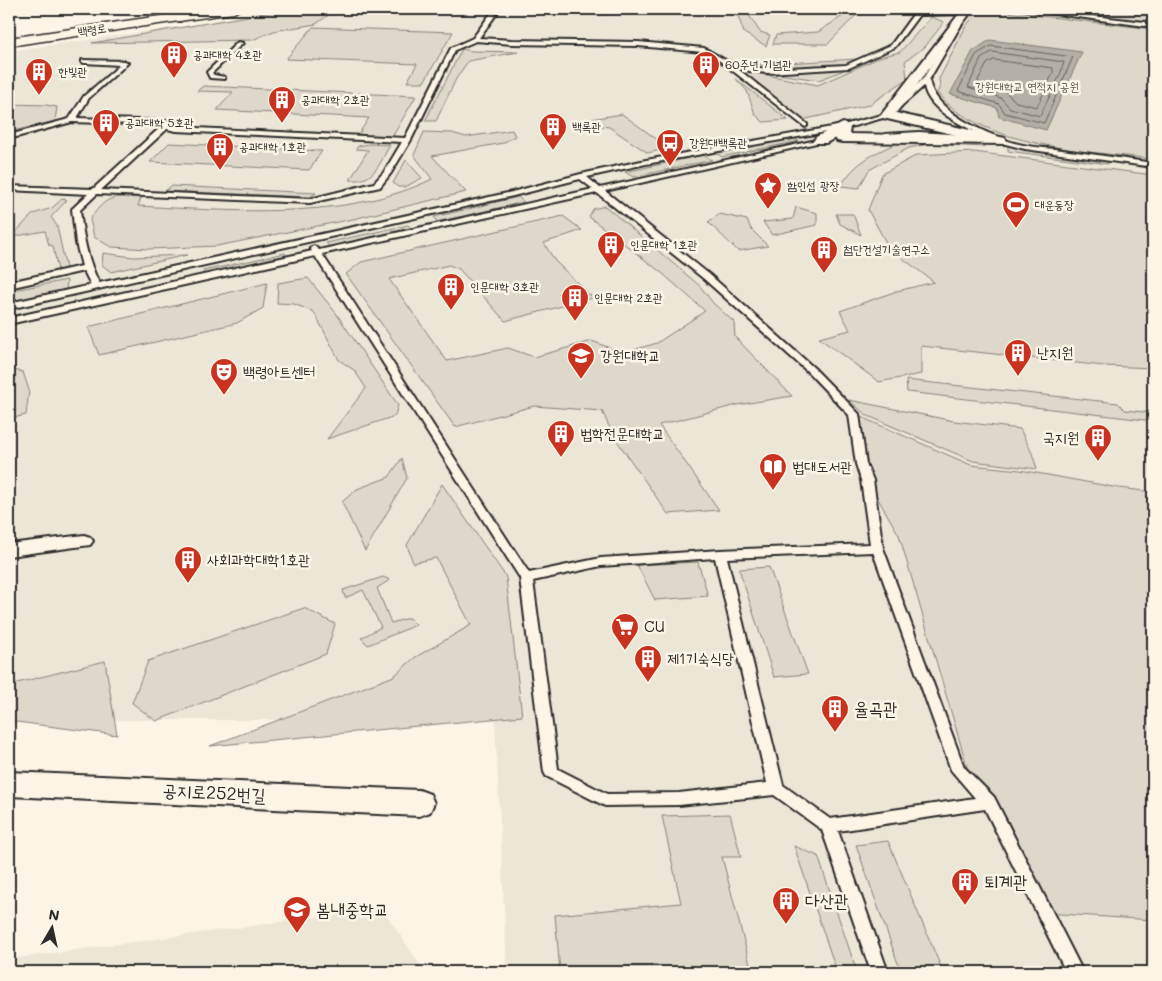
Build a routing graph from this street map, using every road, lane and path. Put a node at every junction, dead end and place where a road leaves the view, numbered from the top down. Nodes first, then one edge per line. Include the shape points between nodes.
1 (152, 9) edge
2 (234, 9) edge
3 (497, 9) edge
4 (1020, 9) edge
5 (968, 10) edge
6 (180, 18) junction
7 (1153, 25) edge
8 (475, 39) junction
9 (9, 42) edge
10 (240, 43) dead end
11 (722, 60) junction
12 (84, 61) dead end
13 (223, 78) dead end
14 (926, 80) junction
15 (888, 115) junction
16 (72, 120) junction
17 (805, 125) dead end
18 (166, 126) junction
19 (842, 132) junction
20 (9, 137) edge
21 (406, 140) junction
22 (994, 140) junction
23 (1153, 165) edge
24 (581, 176) junction
25 (9, 188) edge
26 (601, 190) junction
27 (96, 192) junction
28 (308, 239) junction
29 (317, 252) junction
30 (87, 268) junction
31 (9, 285) edge
32 (96, 286) junction
33 (9, 306) edge
34 (9, 320) edge
35 (84, 541) dead end
36 (877, 548) junction
37 (9, 550) edge
38 (720, 554) junction
39 (526, 578) junction
40 (9, 784) edge
41 (776, 788) junction
42 (989, 802) junction
43 (419, 803) dead end
44 (828, 826) junction
45 (879, 972) edge
46 (1075, 972) edge

1 - 6 street
2 - 6 street, 백령로
3 - 8 lane
4 - 7 lane
5 - 11 lane via 917,12 893,46 847,67 768,71
5 - 14 lane
5 - 15 street
6 - 9 street, 백령로
8 - 11 lane via 638,44 704,50
8 - 21 lane via 453,49
10 - 13 lane via 208,73 212,77
11 - 17 lane
12 - 16 lane via 125,63 86,97
14 - 15 lane
14 - 22 lane via 926,89 937,105
15 - 19 lane
15 - 22 street
16 - 18 lane via 169,123
16 - 20 lane
18 - 21 lane
18 - 27 lane
19 - 22 street
19 - 24 lane via 690,153
19 - 26 lane via 821,140
21 - 27 lane via 377,185 310,200
22 - 23 lane
24 - 26 lane
24 - 28 lane
25 - 27 lane
26 - 29 lane
26 - 36 lane via 714,283 811,370 854,414
27 - 30 lane via 76,209
28 - 29 lane
28 - 32 lane
29 - 34 lane
29 - 39 lane
30 - 31 lane
30 - 32 lane
32 - 33 lane
35 - 37 street
36 - 38 lane
36 - 42 lane via 958,770
38 - 39 lane via 601,562
38 - 41 lane
39 - 41 lane via 551,772 604,800 679,799
40 - 43 street, 공지로252번길
41 - 44 lane
42 - 44 lane
42 - 46 lane
44 - 45 lane

